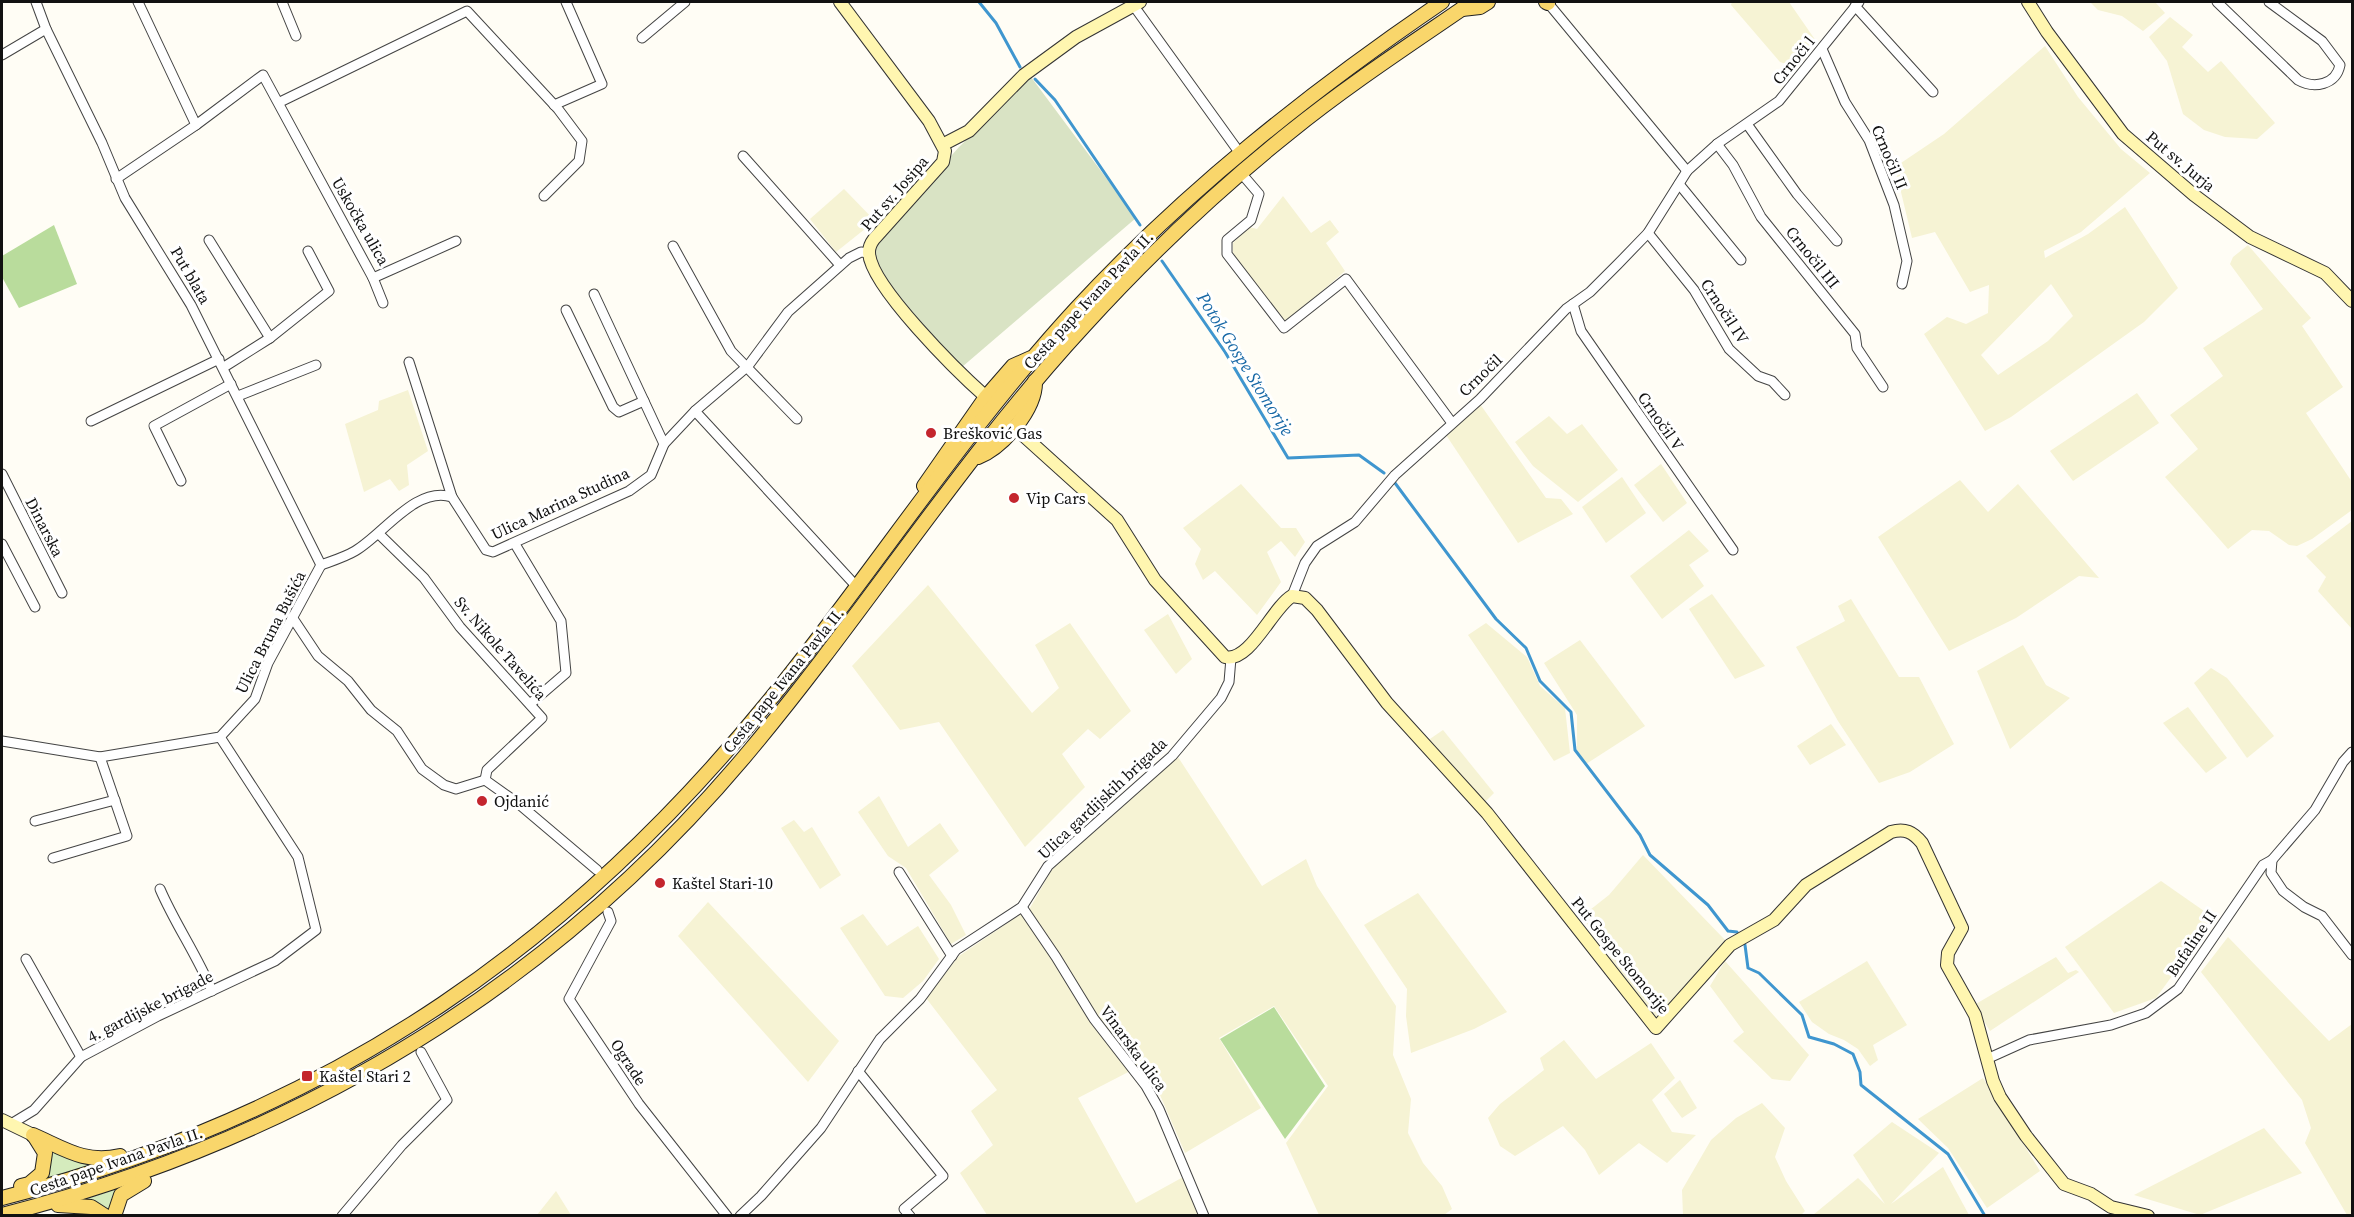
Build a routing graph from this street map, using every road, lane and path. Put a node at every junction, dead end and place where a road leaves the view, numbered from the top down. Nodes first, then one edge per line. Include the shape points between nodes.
1 (36, 2) edge
2 (138, 2) edge
3 (282, 2) edge
4 (566, 2) edge
5 (685, 2) edge
6 (840, 2) edge
7 (1472, 2) edge
8 (1488, 2) edge
9 (1547, 2) edge
10 (2028, 2) edge
11 (2217, 2) edge
12 (2269, 2) edge
13 (1135, 3) edge
14 (1437, 4) edge
15 (1857, 4) edge
16 (1460, 10) junction
17 (46, 29) junction
18 (296, 36) dead end
19 (642, 38) dead end
20 (1822, 49) junction
21 (2, 55) edge
22 (1933, 92) dead end
23 (280, 102) junction
24 (554, 105) junction
25 (1747, 124) junction
26 (196, 125) junction
27 (944, 144) junction
28 (1717, 144) junction
29 (1239, 152) junction
30 (744, 156) dead end
31 (1687, 171) junction
32 (1241, 173) junction
33 (116, 179) junction
34 (1679, 184) junction
35 (544, 196) dead end
36 (1648, 233) junction
37 (209, 240) dead end
38 (456, 241) dead end
39 (1837, 241) dead end
40 (674, 246) dead end
41 (308, 251) dead end
42 (869, 253) junction
43 (1741, 260) dead end
44 (840, 265) junction
45 (373, 278) junction
46 (1902, 284) dead end
47 (594, 294) dead end
48 (2352, 301) edge
49 (384, 303) dead end
50 (1573, 304) junction
51 (566, 310) dead end
52 (270, 338) junction
53 (1034, 357) junction
54 (221, 363) junction
55 (409, 363) dead end
56 (316, 365) dead end
57 (748, 366) junction
58 (1035, 381) junction
59 (231, 384) junction
60 (1883, 387) dead end
61 (1785, 395) dead end
62 (237, 396) junction
63 (986, 397) junction
64 (644, 401) junction
65 (695, 411) junction
66 (797, 419) dead end
67 (91, 421) dead end
68 (1452, 423) junction
69 (1014, 427) junction
70 (664, 444) junction
71 (971, 461) junction
72 (2, 474) edge
73 (181, 481) dead end
74 (452, 498) junction
75 (921, 502) junction
76 (380, 534) junction
77 (2, 544) edge
78 (515, 544) junction
79 (1734, 550) dead end
80 (321, 565) junction
81 (857, 587) junction
82 (62, 593) dead end
83 (1292, 596) junction
84 (35, 607) dead end
85 (292, 617) junction
86 (1231, 658) junction
87 (530, 704) junction
88 (220, 737) junction
89 (2, 741) edge
90 (2352, 752) edge
91 (100, 757) junction
92 (485, 780) junction
93 (115, 800) junction
94 (35, 821) dead end
95 (53, 858) dead end
96 (2271, 860) junction
97 (597, 870) dead end
98 (899, 872) dead end
99 (160, 889) dead end
100 (1022, 907) junction
101 (608, 912) dead end
102 (2352, 955) edge
103 (952, 956) junction
104 (26, 959) dead end
105 (212, 991) junction
106 (421, 1052) dead end
107 (81, 1057) junction
108 (1989, 1058) junction
109 (858, 1071) junction
110 (6, 1122) edge
111 (33, 1135) junction
112 (164, 1148) junction
113 (160, 1167) junction
114 (2, 1193) edge
115 (2, 1198) edge
116 (47, 1204) junction
117 (2, 1215) edge
118 (105, 1215) edge
119 (114, 1215) edge
120 (342, 1215) edge
121 (727, 1215) edge
122 (740, 1215) edge
123 (910, 1215) edge
124 (1204, 1215) edge
125 (2148, 1215) edge

1 - 17 street, Put blata
2 - 26 street
3 - 18 street
4 - 24 street via 602,84
5 - 19 street
6 - 27 street, Put sv. Josipa
7 - 16 main road, Cesta pape Ivana Pavla II.
8 - 16 main road
9 - 31 street
10 - 48 street, Put sv. Jurja via 2123,134 2250,237 2325,273
11 - 12 street via 2298,80 2309,86 2338,75 2340,65 2322,40
13 - 27 street via 1076,37 1024,75 969,131
13 - 29 street
14 - 29 main road, Cesta pape Ivana Pavla II.
15 - 20 street, Crnoči l
15 - 22 street, Crnoči l
16 - 32 main road, Cesta pape Ivana Pavla II. via 1291,131
17 - 21 street
17 - 33 street, Put blata
20 - 25 street, Crnoči l via 1779,101
20 - 46 street, Crnočil II via 1845,102 1869,140 1894,205 1907,261
23 - 24 street via 467,11
23 - 26 street, Uskočka ulica via 263,75
23 - 45 street, Uskočka ulica
24 - 35 street via 582,141 579,161
25 - 28 street, Crnoči l
25 - 39 street via 1797,194
26 - 33 street
27 - 42 street, Put sv. Josipa via 943,162 874,239
28 - 31 street, Crnoči l
28 - 60 street, Crnočil III via 1761,217 1855,334 1857,348
29 - 53 main road, Cesta pape Ivana Pavla II. via 1112,273
30 - 44 street
31 - 34 street, Crnočil
32 - 58 main road, Cesta pape Ivana Pavla II. via 1168,238
32 - 68 street via 1259,194 1251,220 1227,240 1227,254 1284,328 1346,279
33 - 54 street, Put blata via 167,262
34 - 36 street, Crnočil
34 - 43 street
36 - 50 street, Crnočil
36 - 61 street, Crnočil IV via 1694,290 1729,349
37 - 52 street
38 - 45 street, Uskočka ulica
40 - 57 street via 731,351
41 - 52 street via 329,291
42 - 44 street, Ulica Marina Studina via 861,252
42 - 63 street, Put sv. Josipa via 893,299
44 - 57 street, Ulica Marina Studina via 788,312
45 - 49 street
47 - 64 street
50 - 68 street, Crnočil
50 - 79 street, Crnočil V via 1581,331
51 - 64 street via 613,407 619,412
52 - 54 street
53 - 63 main road via 1013,366
53 - 75 main road, Cesta pape Ivana Pavla II.
54 - 59 street, Put blata
54 - 67 street
55 - 74 street
56 - 62 street
57 - 65 street, Ulica Marina Studina
57 - 66 street
58 - 69 main road via 1033,398
58 - 71 main road, Cesta pape Ivana Pavla II.
59 - 62 street, Put blata
59 - 73 street via 154,426
62 - 80 street, Put blata
63 - 75 main road via 932,472
64 - 70 street
65 - 70 street, Ulica Marina Studina
65 - 81 street
68 - 83 street, Crnočil via 1395,475 1354,522 1317,546 1305,563
69 - 71 main road via 993,448
69 - 86 street via 1117,520 1155,580 1218,652
70 - 78 street, Ulica Marina Studina via 651,475 629,491
71 - 113 main road, Cesta pape Ivana Pavla II. via 749,752 645,865 589,916 502,983 383,1063 282,1115
72 - 82 street, Dinarska
74 - 76 street via 444,495 415,504
74 - 78 street, Ulica Marina Studina via 486,550 493,552
75 - 81 main road, Cesta pape Ivana Pavla II.
76 - 80 street via 354,552
76 - 87 street, Sv. Nikole Tavelića via 424,578 460,627
77 - 84 street
78 - 87 street via 561,621 566,673
80 - 85 street, Ulica Bruna Bušića
81 - 112 main road, Cesta pape Ivana Pavla II. via 790,676 692,790 604,878 514,955 343,1066 239,1118
83 - 86 street via 1240,654
83 - 108 street, Put Gospe Stomorije via 1305,598 1317,610 1387,703 1486,813 1656,1028 1730,945 1774,920 1806,885 1891,832 1906,830 1923,843 1962,928 1948,953 1947,965 1976,1015
85 - 88 street, Ulica Bruna Bušića via 255,699
85 - 92 street via 318,656 348,681 371,710 397,730 422,769 456,789
86 - 100 street, Ulica gardijskih brigada via 1229,682 1214,706 1172,756 1048,866
87 - 92 street, Sv. Nikole Tavelića via 542,718 487,770
88 - 91 street
88 - 105 street, 4. gardijske brigade via 297,857 316,930 275,961
89 - 91 street
90 - 96 street, Bufaline II via 2315,810
91 - 93 street
92 - 97 street
93 - 94 street
93 - 95 street via 127,836
96 - 102 street via 2271,873 2283,891 2322,916
96 - 108 street, Bufaline II via 2262,865 2178,989 2146,1013 2111,1025 2029,1040
98 - 103 street
99 - 105 street
100 - 103 street, Ulica gardijskih brigada
100 - 124 street, Vinarska ulica via 1094,1019 1146,1086
101 - 121 street, Ograde via 611,921 569,999 639,1104
103 - 109 street, Ulica gardijskih brigada via 920,999 880,1039
104 - 107 street
105 - 107 street, 4. gardijske brigade
106 - 120 street via 447,1100
107 - 110 street, 4. gardijske brigade via 34,1110
108 - 125 street, Put Gospe Stomorije via 2000,1097 2064,1184 2112,1207
109 - 122 street, Ulica gardijskih brigada via 821,1128
109 - 123 street via 943,1176 904,1209
110 - 111 street
111 - 112 main road via 94,1160
111 - 114 main road via 45,1153 42,1173 29,1184
112 - 115 main road, Cesta pape Ivana Pavla II.
113 - 116 main road, Cesta pape Ivana Pavla II.
113 - 119 main road via 127,1189
116 - 117 main road, Cesta pape Ivana Pavla II.
116 - 118 main road via 91,1207

